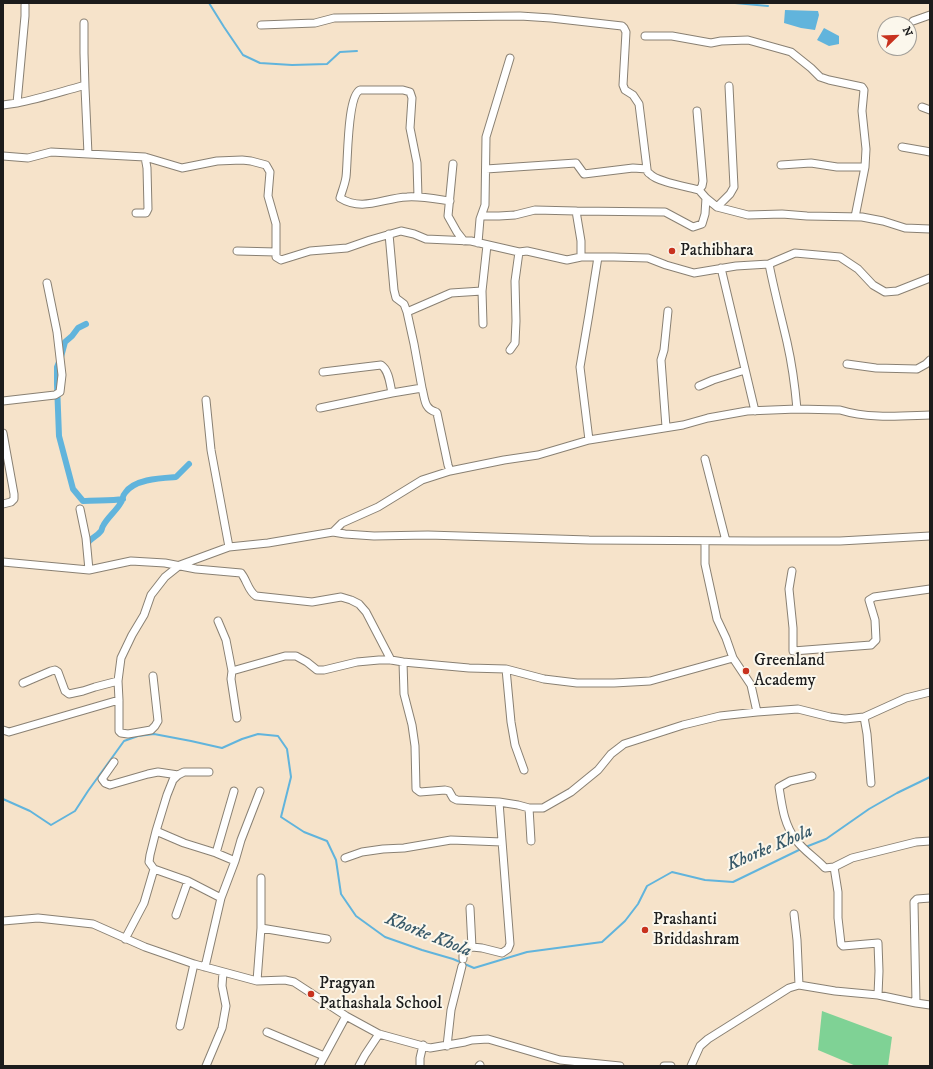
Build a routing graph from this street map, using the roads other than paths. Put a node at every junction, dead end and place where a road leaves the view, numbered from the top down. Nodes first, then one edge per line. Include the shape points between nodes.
1 (25, 5) dead end
2 (930, 15) edge
3 (917, 20) edge
4 (84, 23) dead end
5 (261, 25) dead end
6 (645, 36) dead end
7 (510, 58) dead end
8 (729, 86) dead end
9 (85, 88) junction
10 (17, 103) junction
11 (3, 105) edge
12 (922, 108) dead end
13 (930, 110) edge
14 (697, 111) dead end
15 (902, 147) dead end
16 (930, 152) edge
17 (88, 154) junction
18 (3, 156) edge
19 (145, 157) junction
20 (453, 164) dead end
21 (781, 165) dead end
22 (865, 167) junction
23 (486, 169) junction
24 (647, 169) junction
25 (699, 190) junction
26 (418, 198) junction
27 (706, 198) junction
28 (450, 201) junction
29 (717, 207) junction
30 (576, 211) junction
31 (136, 213) dead end
32 (482, 216) junction
33 (855, 217) junction
34 (930, 229) edge
35 (389, 234) junction
36 (464, 241) junction
37 (478, 243) junction
38 (487, 245) junction
39 (237, 251) dead end
40 (276, 252) junction
41 (519, 252) junction
42 (581, 257) junction
43 (598, 257) junction
44 (768, 264) junction
45 (721, 268) junction
46 (930, 278) edge
47 (47, 283) dead end
48 (482, 291) junction
49 (668, 311) dead end
50 (407, 312) junction
51 (483, 324) dead end
52 (510, 350) dead end
53 (930, 360) edge
54 (847, 364) dead end
55 (745, 370) junction
56 (323, 372) dead end
57 (699, 386) dead end
58 (422, 388) junction
59 (392, 393) junction
60 (206, 400) dead end
61 (3, 401) edge
62 (320, 408) dead end
63 (798, 409) junction
64 (755, 411) junction
65 (930, 415) edge
66 (666, 427) junction
67 (3, 433) edge
68 (589, 440) junction
69 (705, 459) dead end
70 (450, 471) junction
71 (3, 504) edge
72 (80, 509) dead end
73 (333, 532) junction
74 (930, 536) edge
75 (705, 540) junction
76 (726, 541) junction
77 (229, 547) junction
78 (3, 562) edge
79 (180, 565) junction
80 (89, 570) junction
81 (792, 571) dead end
82 (930, 589) edge
83 (218, 621) dead end
84 (733, 658) junction
85 (391, 660) junction
86 (403, 662) junction
87 (506, 669) junction
88 (232, 671) junction
89 (153, 676) dead end
90 (118, 681) junction
91 (23, 683) dead end
92 (930, 692) edge
93 (119, 700) junction
94 (757, 712) junction
95 (864, 717) junction
96 (237, 718) dead end
97 (3, 730) edge
98 (114, 762) dead end
99 (524, 770) dead end
100 (208, 772) dead end
101 (178, 775) junction
102 (812, 776) dead end
103 (871, 783) dead end
104 (234, 791) dead end
105 (260, 791) dead end
106 (499, 802) junction
107 (529, 808) junction
108 (156, 831) junction
109 (531, 841) dead end
110 (930, 841) edge
111 (502, 842) junction
112 (216, 853) junction
113 (345, 858) dead end
114 (235, 861) junction
115 (834, 867) junction
116 (154, 869) junction
117 (261, 878) dead end
118 (188, 881) junction
119 (221, 898) junction
120 (930, 898) edge
121 (470, 908) dead end
122 (794, 914) dead end
123 (176, 915) dead end
124 (3, 921) edge
125 (261, 928) junction
126 (125, 939) junction
127 (327, 939) dead end
128 (472, 947) junction
129 (194, 964) junction
130 (205, 967) junction
131 (223, 972) junction
132 (257, 981) junction
133 (799, 986) junction
134 (878, 995) junction
135 (916, 1003) junction
136 (930, 1005) edge
137 (346, 1016) junction
138 (180, 1026) dead end
139 (267, 1032) dead end
140 (379, 1034) junction
141 (423, 1045) junction
142 (447, 1046) junction
143 (324, 1056) junction
144 (206, 1066) edge
145 (319, 1066) edge
146 (359, 1066) edge
147 (420, 1066) edge
148 (607, 1066) edge
149 (620, 1066) edge
150 (664, 1066) edge
151 (671, 1066) edge
152 (691, 1066) edge

1 - 10 street
2 - 3 street
4 - 9 street
5 - 24 street via 315,23 334,18 520,16 622,26 626,32 623,85 639,104
6 - 22 street via 672,36 711,43 721,40 748,40 791,52 820,77 862,87
7 - 23 street via 486,137
8 - 29 street via 734,187
9 - 10 street via 82,86
9 - 17 street
10 - 11 street
12 - 13 street
14 - 25 street via 703,181
15 - 16 street
17 - 18 street via 51,152 28,158
17 - 19 street
19 - 31 street via 148,209 146,213
19 - 40 street via 182,168 217,161 242,160 266,165 270,172 268,196 276,224
20 - 28 street
21 - 22 street via 811,163 837,168
22 - 33 street
23 - 24 street via 576,164 584,174 633,168
23 - 32 street via 485,205
24 - 25 street via 654,177
25 - 27 street
26 - 26 street via 395,198 357,204 340,198 346,178 350,119 357,91 410,92 410,128 417,163
26 - 28 street
27 - 29 street
27 - 30 street via 702,224 693,227 665,212
28 - 36 street via 448,216
29 - 33 street via 748,214
30 - 32 street via 535,210 515,215
30 - 42 street via 582,241
32 - 37 street
33 - 34 street via 883,221 905,228
35 - 36 street via 401,231 426,239
35 - 40 street via 347,248 310,251 281,260 276,257
35 - 50 street via 394,290 396,298 404,304
36 - 37 street
37 - 38 street
38 - 41 street
38 - 48 street
39 - 40 street
41 - 42 street via 527,251 567,260
41 - 52 street via 515,281 515,343
42 - 43 street
43 - 45 street via 648,258 694,273
43 - 68 street via 580,367
44 - 45 street
44 - 46 street via 795,253 840,257 885,292 897,291
44 - 63 street via 787,343
45 - 55 street
47 - 61 street via 57,332 62,375 60,392 55,395
48 - 50 street via 451,293
48 - 51 street
49 - 66 street via 661,360
50 - 58 street
53 - 54 street via 917,369
55 - 57 street
55 - 64 street
56 - 59 street via 381,365 386,371
58 - 59 street
58 - 70 street via 427,408 437,413
59 - 62 street
60 - 77 street via 211,450
63 - 64 street
63 - 65 street via 840,410 875,416
64 - 66 street
66 - 68 street
67 - 71 street via 14,494 11,502
68 - 70 street via 538,455
69 - 76 street
70 - 73 street via 422,480 378,507 342,523
72 - 80 street
73 - 75 street via 374,536
73 - 77 street
74 - 76 street via 840,541
75 - 76 street
75 - 84 street via 705,564 717,618
77 - 79 street
78 - 80 street
79 - 80 street via 131,562
79 - 85 street via 241,573 256,596 312,602 341,597 351,600 366,612
79 - 90 street via 165,577 151,595 121,658
81 - 82 street via 789,589 793,651 871,645 876,640 869,600 874,597
83 - 88 street via 226,640
84 - 87 street via 650,681 577,682 544,679
84 - 94 street via 750,685
85 - 86 street
85 - 88 street via 357,662 317,670 296,656 285,656
86 - 87 street
86 - 106 street via 404,694 415,746 416,789 420,792 445,790 457,800
87 - 99 street via 515,745
88 - 96 street
89 - 93 street via 158,721 151,730 121,733
90 - 91 street via 69,694 55,670
90 - 93 street
92 - 95 street via 906,698
93 - 97 street via 9,732
94 - 95 street via 798,709 845,719
94 - 107 street via 720,716 624,744 571,792 543,808
95 - 103 street via 868,734
98 - 101 street via 102,779 110,785 158,772
100 - 101 street via 184,772
101 - 108 street
102 - 115 street via 790,781 779,788 782,810 788,827 803,848 825,868
104 - 112 street
105 - 114 street
106 - 107 street
106 - 111 street
107 - 109 street
108 - 112 street
108 - 116 street via 150,855
110 - 115 street via 916,842 852,858
111 - 113 street via 451,840 362,852
111 - 128 street via 510,944 502,953
112 - 114 street
114 - 119 street
115 - 134 street via 841,944 843,946 878,943
116 - 118 street
116 - 126 street via 144,903
117 - 125 street
118 - 119 street
118 - 123 street
119 - 130 street
120 - 135 street via 917,899 914,902
121 - 128 street
122 - 133 street
124 - 126 street via 38,918 93,924
125 - 127 street
125 - 132 street
126 - 129 street
128 - 142 street via 463,952 451,1010
129 - 130 street
129 - 138 street
130 - 131 street
131 - 132 street
131 - 144 street via 222,986 226,1006 224,1021
132 - 137 street via 294,982
133 - 134 street
133 - 152 street via 789,988 708,1039 700,1046
134 - 135 street
135 - 136 street
137 - 140 street
137 - 143 street
139 - 143 street
140 - 141 street
140 - 146 street
141 - 142 street via 430,1048
141 - 147 street
142 - 148 street via 488,1039 560,1060
143 - 145 street
148 - 149 street
150 - 151 street

